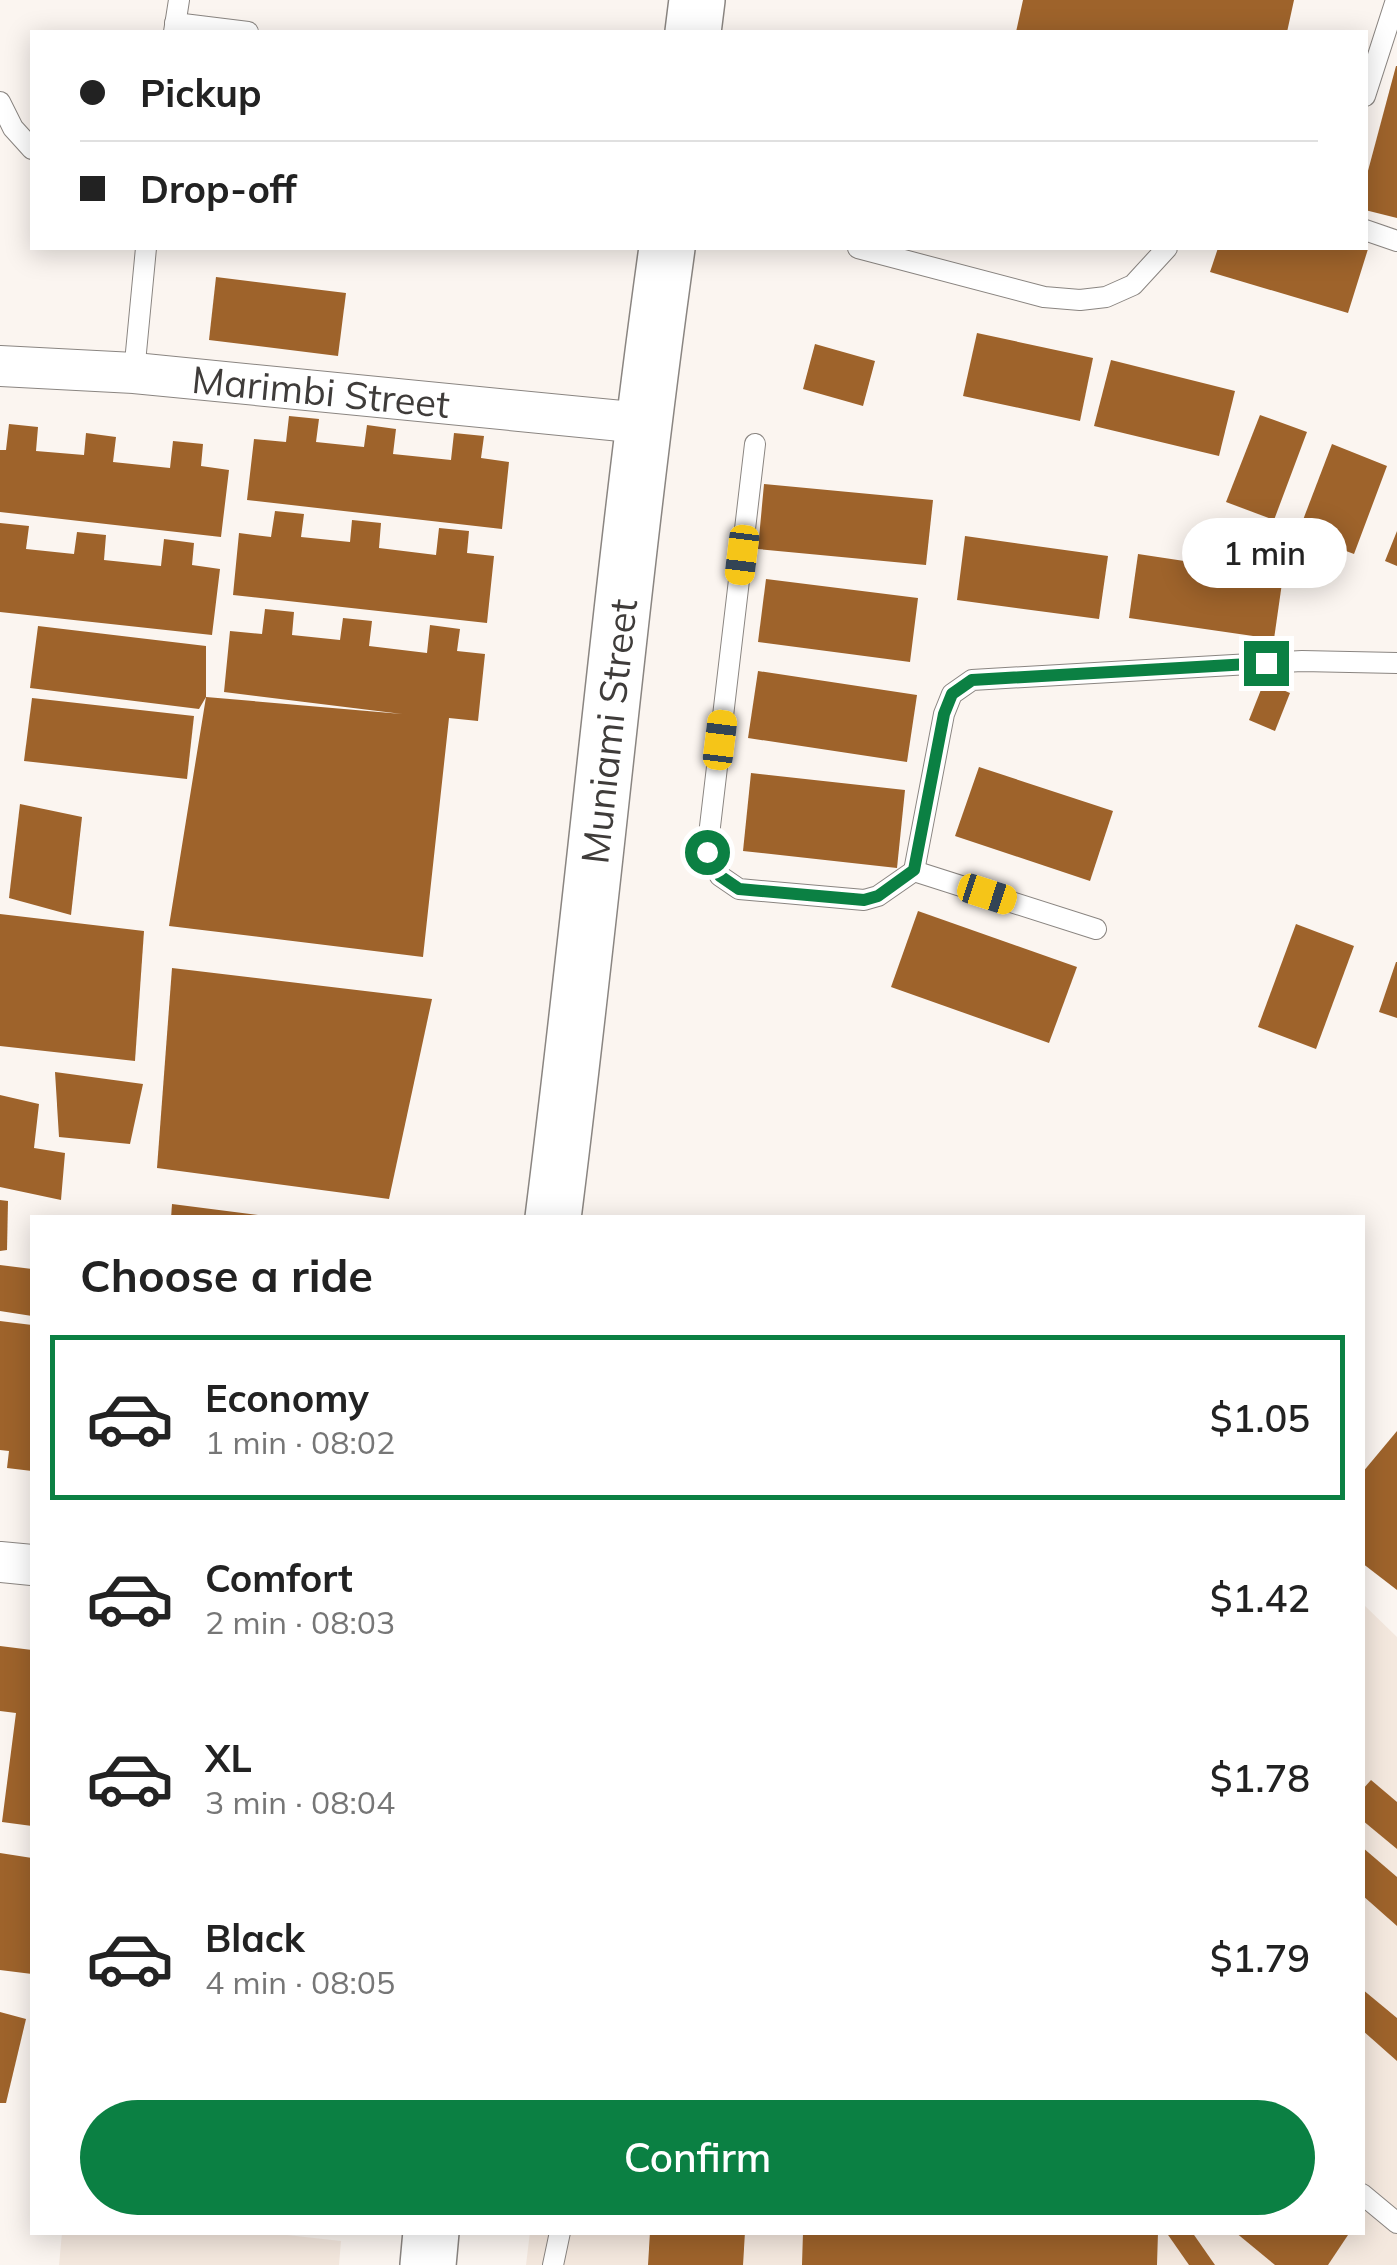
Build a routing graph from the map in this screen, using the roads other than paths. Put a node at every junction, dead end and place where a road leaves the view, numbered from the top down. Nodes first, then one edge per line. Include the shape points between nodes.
1 (179, 0) edge
2 (697, 0) edge
3 (1396, 0) edge
4 (175, 28) edge
5 (212, 30) edge
6 (693, 30) edge
7 (1368, 87) edge
8 (0, 102) edge
9 (30, 146) edge
10 (1368, 231) edge
11 (1397, 241) edge
12 (146, 250) edge
13 (667, 250) edge
14 (866, 250) edge
15 (1164, 250) edge
16 (0, 366) edge
17 (134, 373) junction
18 (642, 423) junction
19 (755, 444) dead end
20 (1397, 663) edge
21 (914, 870) junction
22 (1096, 930) dead end
23 (553, 1215) edge
24 (0, 1562) edge
25 (30, 1566) edge
26 (1365, 2196) edge
27 (1397, 2223) edge
28 (432, 2235) edge
29 (559, 2235) edge
30 (428, 2265) edge
31 (553, 2265) edge

1 - 4 lane
2 - 6 main road
3 - 7 lane
4 - 5 lane
8 - 9 lane
10 - 11 lane
12 - 17 lane
13 - 18 main road, Muniami Street
14 - 15 lane via 1044,297 1080,300 1133,286
16 - 17 street, Marimbi Street
17 - 18 street, Marimbi Street
18 - 23 main road, Muniami Street
19 - 21 lane via 707,852 720,876 739,889 864,900
20 - 21 lane via 1302,661 972,680 952,694 944,714
21 - 22 lane
24 - 25 street
26 - 27 lane
28 - 30 main road
29 - 31 lane

